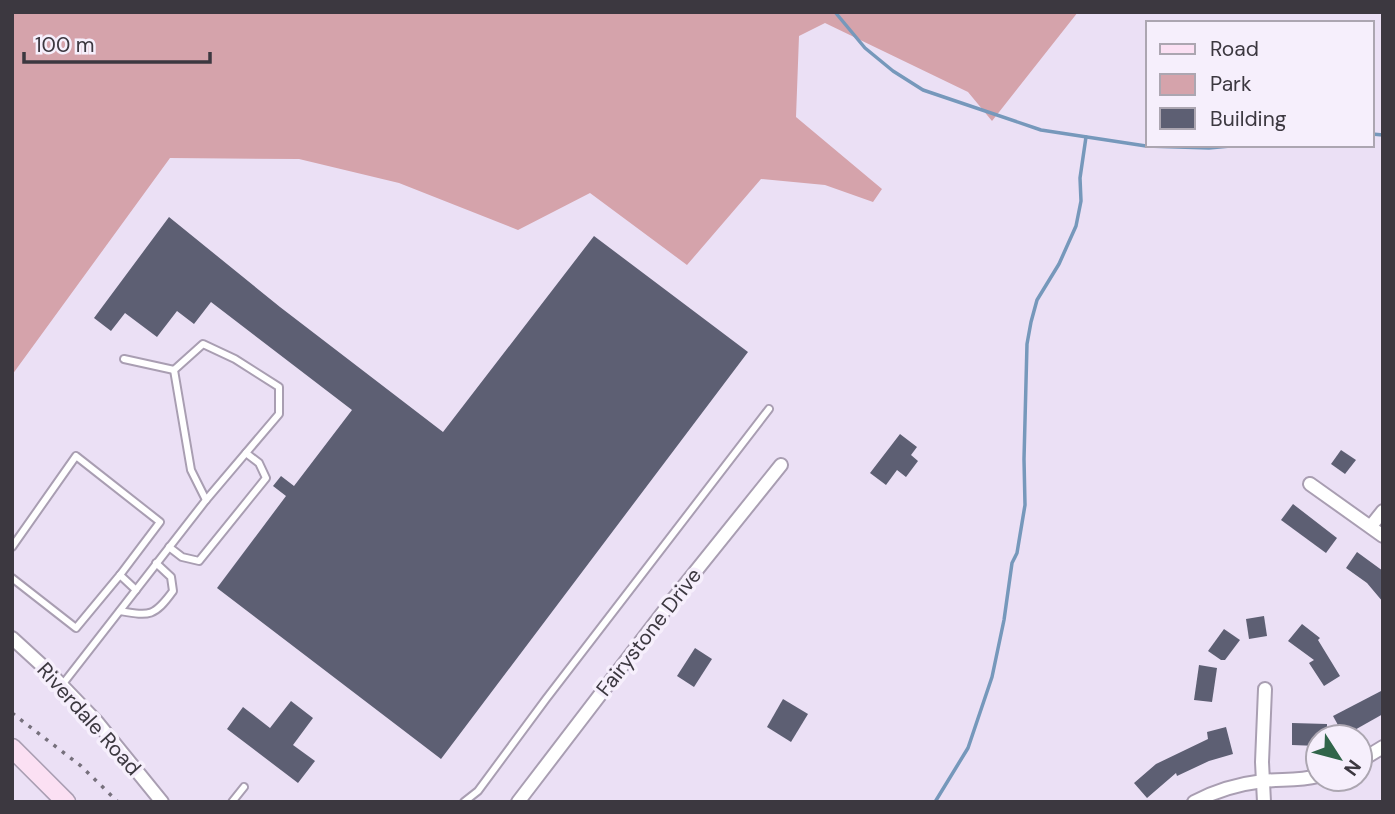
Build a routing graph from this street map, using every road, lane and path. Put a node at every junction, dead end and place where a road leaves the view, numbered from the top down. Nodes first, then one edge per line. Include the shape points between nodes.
1 (124, 359) dead end
2 (174, 370) junction
3 (769, 409) dead end
4 (246, 453) junction
5 (781, 465) dead end
6 (1310, 484) dead end
7 (206, 500) junction
8 (1383, 511) edge
9 (1371, 526) junction
10 (1383, 536) edge
11 (12, 547) edge
12 (169, 547) junction
13 (156, 564) junction
14 (120, 575) junction
15 (12, 578) edge
16 (136, 590) junction
17 (120, 611) junction
18 (12, 638) edge
19 (62, 685) junction
20 (1265, 689) dead end
21 (12, 748) edge
22 (1304, 779) edge
23 (1264, 781) junction
24 (244, 787) dead end
25 (66, 802) edge
26 (162, 802) edge
27 (232, 802) edge
28 (464, 802) edge
29 (518, 802) edge
30 (1194, 802) edge
31 (1264, 802) edge

1 - 2 lane
2 - 4 lane via 203,344 279,387 279,414
2 - 7 lane via 191,470
3 - 28 lane via 478,791
4 - 7 lane
4 - 12 lane via 259,463 266,478 199,561 182,557
5 - 29 street, Fairystone Drive
6 - 9 street
7 - 12 lane
8 - 9 street
9 - 10 street
11 - 14 lane via 76,456 160,522
12 - 13 lane
13 - 16 lane
13 - 17 lane via 171,577 173,591 161,607 145,615
14 - 15 lane via 76,628
14 - 16 lane
16 - 17 lane
17 - 19 lane
18 - 19 street, Riverdale Road
19 - 26 street, Riverdale Road
20 - 23 street
21 - 25 main road
22 - 23 street
23 - 30 street via 1227,787
23 - 31 street
24 - 27 lane

